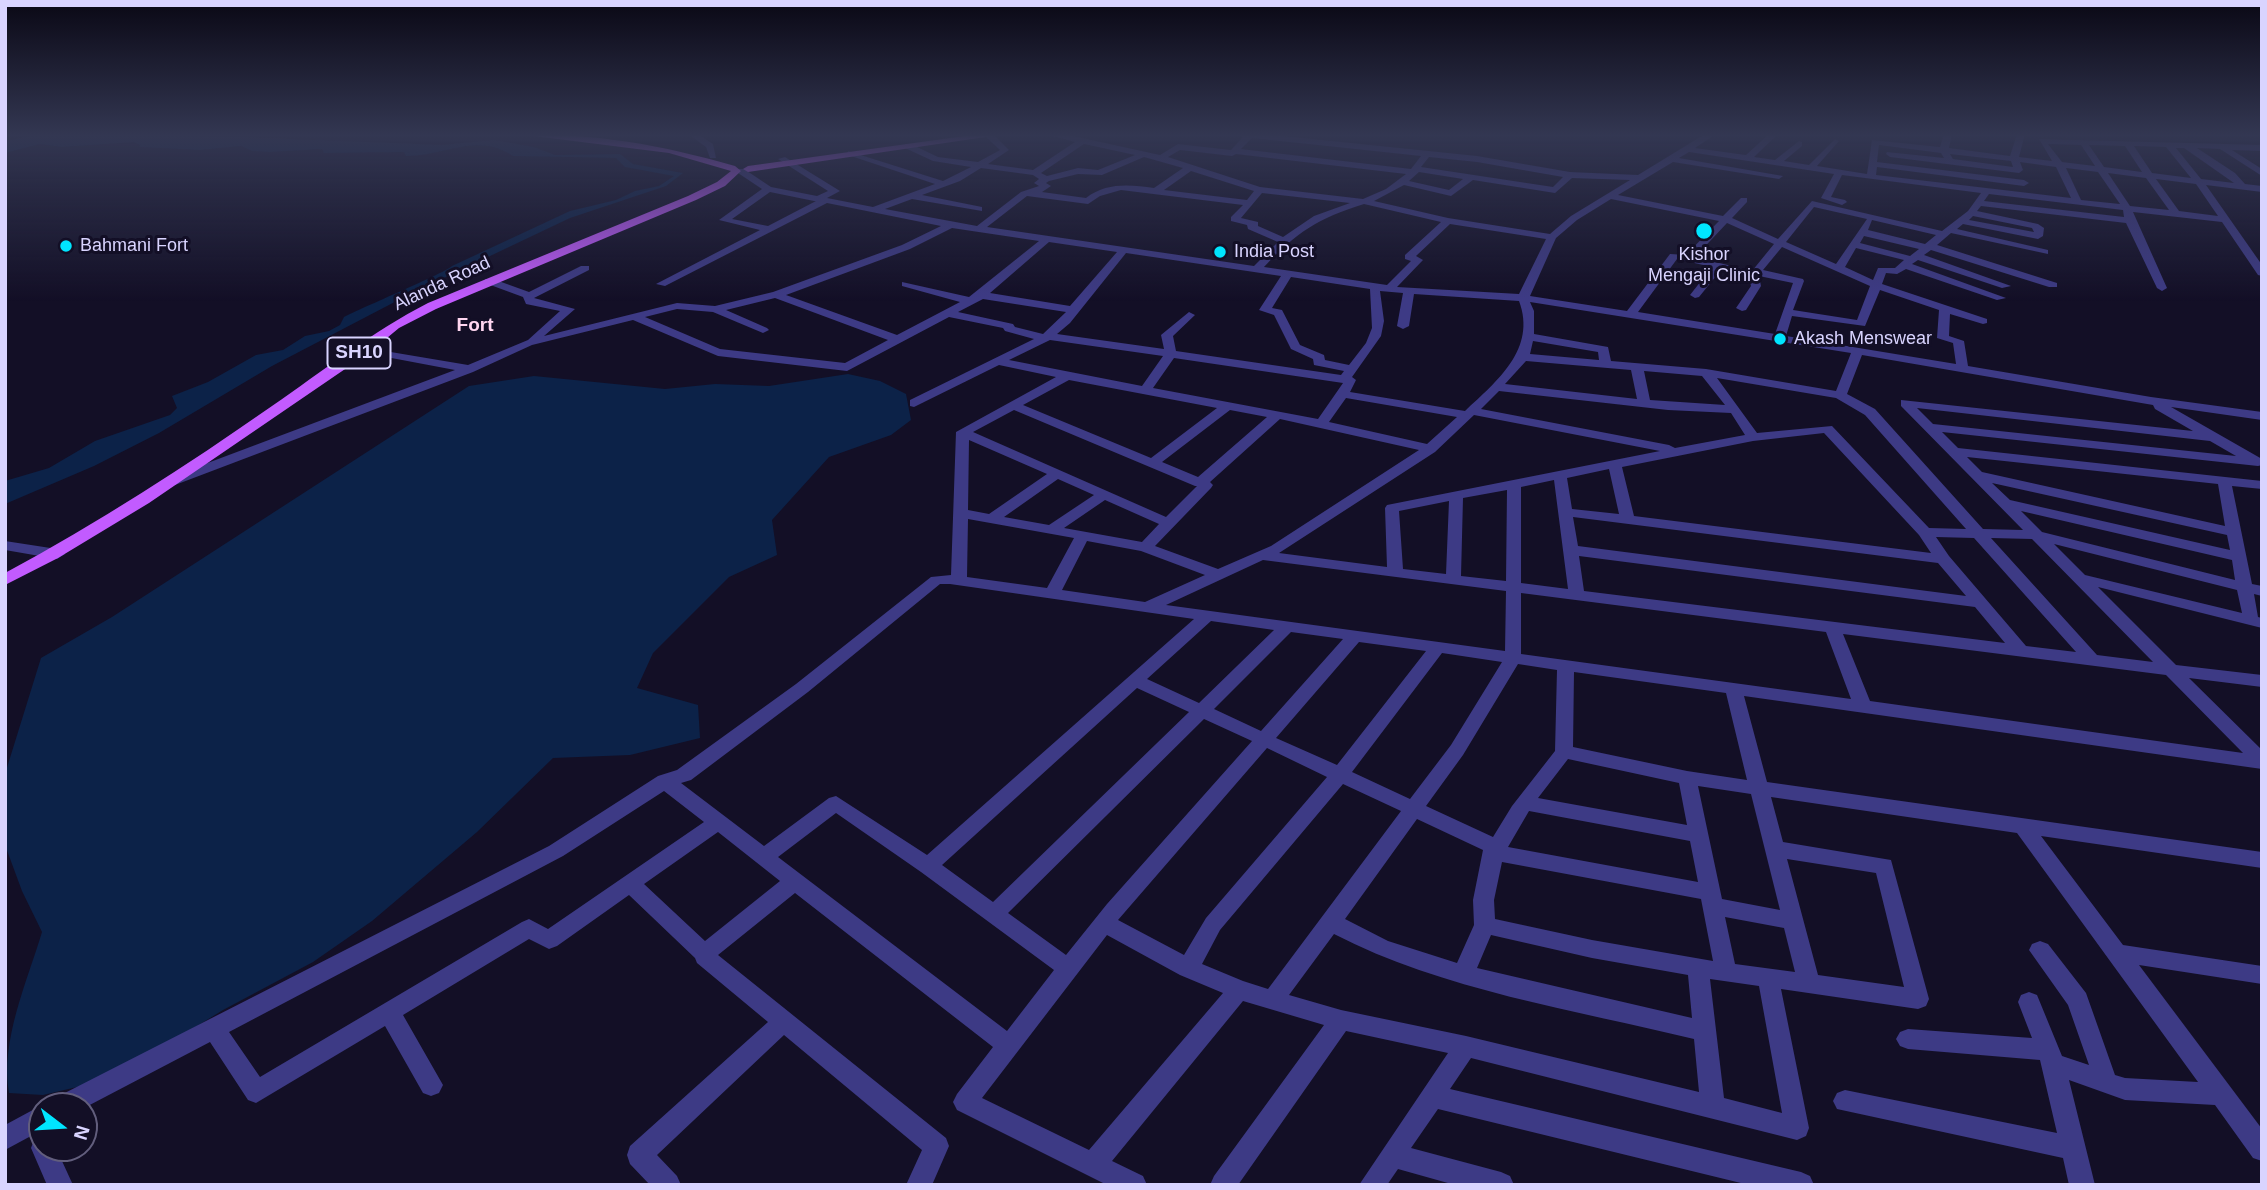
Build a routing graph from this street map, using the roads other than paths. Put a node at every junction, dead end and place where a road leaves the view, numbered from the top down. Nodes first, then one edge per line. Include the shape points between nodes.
1 (768, 189) edge
2 (710, 190) edge
3 (771, 190) edge
4 (833, 190) edge
5 (929, 190) edge
6 (1039, 190) edge
7 (1112, 190) edge
8 (1143, 190) edge
9 (1259, 190) joint
10 (1394, 190) edge
11 (1436, 190) edge
12 (1455, 190) edge
13 (1619, 190) edge
14 (1830, 190) edge
15 (1974, 190) edge
16 (2028, 190) edge
17 (2071, 190) edge
18 (2114, 190) edge
19 (2161, 190) edge
20 (2204, 190) edge
21 (1156, 191) joint
22 (1987, 191) junction
23 (1033, 193) junction
24 (912, 196) junction
25 (1608, 196) junction
26 (2030, 196) junction
27 (821, 200) junction
28 (1744, 200) dead end
29 (1367, 202) junction
30 (2077, 202) junction
31 (1250, 203) junction
32 (1975, 208) junction
33 (2127, 208) junction
34 (876, 209) junction
35 (979, 209) dead end
36 (2176, 214) junction
37 (2084, 216) junction
38 (1871, 217) junction
39 (1725, 219) junction
40 (2226, 220) junction
41 (1448, 221) junction
42 (2130, 221) junction
43 (951, 225) junction
44 (766, 228) junction
45 (1952, 228) junction
46 (979, 229) junction
47 (1862, 232) junction
48 (1552, 237) junction
49 (1048, 238) junction
50 (1284, 241) junction
51 (1783, 243) junction
52 (1855, 245) junction
53 (1928, 247) junction
54 (1124, 250) junction
55 (2044, 252) dead end
56 (1688, 258) junction
57 (1911, 260) junction
58 (1719, 266) junction
59 (585, 268) dead end
60 (1839, 268) junction
61 (1256, 270) junction
62 (1756, 273) junction
63 (2262, 273) edge
64 (1287, 275) junction
65 (489, 281) junction
66 (662, 284) dead end
67 (906, 284) dead end
68 (1876, 285) junction
69 (2053, 285) dead end
70 (2006, 286) dead end
71 (1376, 287) junction
72 (2162, 288) dead end
73 (1389, 289) junction
74 (1409, 291) junction
75 (776, 295) junction
76 (1695, 295) dead end
77 (528, 296) junction
78 (975, 298) junction
79 (1523, 298) junction
80 (2001, 298) dead end
81 (1742, 308) dead end
82 (1945, 308) junction
83 (715, 309) junction
84 (1073, 310) junction
85 (1787, 312) junction
86 (948, 313) junction
87 (1189, 315) dead end
88 (1629, 315) junction
89 (633, 316) junction
90 (1983, 321) dead end
91 (1403, 326) dead end
92 (763, 330) dead end
93 (1046, 337) junction
94 (1528, 337) junction
95 (1780, 338) junction
96 (900, 340) junction
97 (528, 343) junction
98 (1299, 348) junction
99 (365, 349) junction
100 (1858, 351) junction
101 (1171, 354) junction
102 (1523, 357) junction
103 (998, 361) junction
104 (1605, 366) junction
105 (1636, 368) junction
106 (469, 369) junction
107 (1963, 369) junction
108 (1292, 372) junction
109 (1706, 373) junction
110 (1348, 374) junction
111 (1067, 376) junction
112 (1496, 387) junction
113 (1145, 391) junction
114 (1343, 394) junction
115 (1840, 395) junction
116 (2151, 401) junction
117 (914, 403) dead end
118 (1644, 403) junction
119 (1013, 405) junction
120 (1227, 406) junction
121 (1735, 409) junction
122 (1470, 413) junction
123 (1277, 415) junction
124 (2262, 416) edge
125 (1321, 424) junction
126 (1929, 427) junction
127 (963, 432) junction
128 (1753, 437) junction
129 (2213, 438) junction
130 (1430, 449) junction
131 (1679, 451) junction
132 (1954, 452) junction
133 (1153, 463) junction
134 (2260, 463) edge
135 (1615, 464) junction
136 (1057, 474) junction
137 (1560, 474) junction
138 (1977, 475) junction
139 (2224, 481) junction
140 (169, 483) junction
141 (1200, 483) junction
142 (1514, 483) junction
143 (2262, 485) edge
144 (1456, 494) junction
145 (1104, 495) junction
146 (1359, 497) junction
147 (2005, 503) junction
148 (1392, 508) junction
149 (1565, 512) junction
150 (961, 513) junction
151 (992, 518) junction
152 (1628, 520) junction
153 (1168, 523) junction
154 (1052, 529) junction
155 (1925, 532) junction
156 (2234, 532) junction
157 (1981, 534) junction
158 (1083, 535) junction
159 (2036, 535) junction
160 (5, 545) edge
161 (1145, 547) junction
162 (1570, 550) junction
163 (57, 554) junction
164 (1262, 556) junction
165 (2239, 557) junction
166 (1943, 559) junction
167 (1395, 572) junction
168 (1218, 575) junction
169 (2080, 578) junction
170 (1453, 579) junction
171 (5, 580) edge
172 (959, 581) junction
173 (1515, 587) junction
174 (2245, 587) junction
175 (2262, 591) edge
176 (1051, 595) junction
177 (1577, 595) junction
178 (1980, 603) junction
179 (1147, 607) junction
180 (1207, 616) junction
181 (2256, 622) edge
182 (1287, 627) junction
183 (1832, 627) junction
184 (1355, 636) junction
185 (1437, 648) junction
186 (2020, 650) junction
187 (1513, 658) junction
188 (2091, 659) junction
189 (1566, 665) junction
190 (2170, 669) junction
191 (1135, 680) junction
192 (2262, 681) edge
193 (1733, 688) junction
194 (1863, 706) junction
195 (1202, 710) junction
196 (1265, 739) junction
197 (1564, 752) junction
198 (2262, 761) edge
199 (1339, 776) junction
200 (1687, 778) junction
201 (665, 781) junction
202 (1759, 788) junction
203 (1525, 803) junction
204 (1412, 810) junction
205 (718, 822) junction
206 (2023, 826) junction
207 (1699, 835) junction
208 (1775, 849) junction
209 (1494, 850) junction
210 (763, 857) junction
211 (2262, 860) edge
212 (928, 866) junction
213 (795, 881) junction
214 (630, 884) junction
215 (1714, 899) junction
216 (994, 914) junction
217 (1793, 921) junction
218 (1331, 922) junction
219 (1104, 923) junction
220 (1485, 925) junction
221 (2040, 950) dead end
222 (2117, 953) junction
223 (705, 954) junction
224 (1698, 967) junction
225 (1188, 968) junction
226 (1069, 969) junction
227 (1726, 971) junction
228 (1463, 974) junction
229 (2262, 975) edge
230 (1768, 977) junction
231 (1809, 983) junction
232 (1239, 990) junction
233 (1273, 1000) junction
234 (2029, 1002) dead end
235 (389, 1012) junction
236 (785, 1021) junction
237 (1344, 1021) junction
238 (214, 1028) junction
239 (1705, 1031) junction
240 (1908, 1039) dead end
241 (1009, 1046) junction
242 (1466, 1046) junction
243 (2051, 1057) junction
244 (2106, 1082) junction
245 (431, 1085) dead end
246 (91, 1092) edge
247 (2221, 1094) junction
248 (1432, 1096) junction
249 (1845, 1101) dead end
250 (1713, 1108) junction
251 (28, 1125) edge
252 (5, 1138) edge
253 (2073, 1148) junction
254 (2262, 1149) edge
255 (1392, 1155) junction
256 (49, 1162) edge
257 (1093, 1165) junction
258 (60, 1185) edge
259 (668, 1185) edge
260 (919, 1185) edge
261 (1134, 1185) edge
262 (1223, 1185) edge
263 (1372, 1185) edge
264 (1501, 1185) edge
265 (1801, 1185) edge
266 (2082, 1185) edge

1 - 44 street via 723,219
2 - 65 main road, Alanda Road / SH10
3 - 27 street
4 - 27 street
5 - 24 street
6 - 23 street
7 - 23 street via 1088,201
8 - 21 street
9 - 29 street
9 - 31 street
10 - 29 street
11 - 12 street
13 - 25 street
14 - 45 street via 1826,198
15 - 22 street
16 - 26 street
17 - 30 street
18 - 33 street
19 - 36 street
20 - 40 street
21 - 31 street
22 - 26 street
22 - 32 street
23 - 46 street via 1024,194
24 - 34 street
24 - 35 street
25 - 39 street
25 - 48 street
26 - 30 street
27 - 34 street
27 - 44 street via 795,219
28 - 39 street
29 - 41 street
29 - 50 street via 1316,219
30 - 33 street
30 - 37 street
31 - 50 street via 1234,219 1255,224 1251,227
32 - 37 street
32 - 45 street
32 - 45 street via 2035,226 2038,236
33 - 36 street
33 - 42 street
34 - 43 street
36 - 40 street
37 - 42 street
38 - 45 street
38 - 47 street
38 - 51 street via 1812,204
39 - 51 street
39 - 56 street
40 - 63 street
41 - 48 street
41 - 73 street via 1409,257 1418,260
42 - 72 street
43 - 46 street
43 - 75 street
44 - 66 street
45 - 53 street
45 - 55 street
46 - 49 street
47 - 52 street
47 - 53 street
48 - 79 street
49 - 54 street
49 - 78 street
50 - 61 street
51 - 60 street
51 - 62 street
52 - 57 street
52 - 60 street
53 - 57 street
53 - 69 street
54 - 61 street
54 - 84 street
56 - 58 street
56 - 88 street via 1674,256
57 - 68 street via 1897,271 1882,270
57 - 70 street
57 - 80 street
58 - 62 street
58 - 76 street
59 - 77 street
60 - 68 street
61 - 64 street
62 - 81 street via 1756,286
62 - 85 street via 1799,281
64 - 71 street
64 - 98 street via 1265,310 1278,312
65 - 77 street
65 - 99 main road, Alanda Road / SH10 via 395,325
67 - 78 street
68 - 82 street
68 - 85 street via 1861,324
71 - 73 street
71 - 110 street via 1372,297 1377,336
73 - 74 street
74 - 79 street
74 - 91 street
75 - 83 street
75 - 96 street
77 - 97 street via 530,302 569,309
78 - 84 street
78 - 86 street
79 - 88 street
79 - 94 street
82 - 90 street
82 - 107 street via 1943,338 1958,341
83 - 89 street via 677,306
83 - 92 street
84 - 93 street
85 - 95 street
86 - 93 street
86 - 96 street
87 - 101 street via 1167,335
88 - 95 street
89 - 96 street via 712,351 842,367
89 - 97 street
93 - 101 street
93 - 103 street
94 - 102 street
94 - 104 street via 1604,349
95 - 100 street
97 - 106 street
98 - 108 street
98 - 110 street
99 - 106 street
99 - 140 main road, Alanda Road / SH10
100 - 107 street
100 - 115 street
101 - 108 street
101 - 113 street
102 - 104 street
102 - 112 street
103 - 111 street
103 - 117 street
104 - 105 street
105 - 109 street
105 - 118 street
106 - 140 street
107 - 116 street
108 - 110 street
109 - 115 street
109 - 121 street
110 - 114 street
111 - 113 street
111 - 119 street
112 - 118 street
112 - 122 street
113 - 120 street
114 - 122 street
114 - 125 street
115 - 157 street via 1866,408
116 - 124 street
116 - 129 street
118 - 121 street
119 - 127 street
119 - 133 street
120 - 123 street
120 - 133 street
121 - 128 street
122 - 130 street
122 - 131 street
123 - 125 street
123 - 141 street
125 - 130 street
126 - 129 street via 1906,403
126 - 132 street
126 - 134 street
127 - 136 street
127 - 150 street
128 - 131 street
128 - 155 street via 1827,429
129 - 134 street
130 - 146 street
131 - 135 street
132 - 138 street
132 - 139 street
133 - 141 street
135 - 137 street
135 - 152 street
136 - 145 street
136 - 151 street
137 - 142 street
137 - 149 street
138 - 147 street
138 - 156 street
139 - 143 street
139 - 156 street
140 - 163 main road, Alanda Road / SH10
141 - 153 street via 1206,485
142 - 144 street
142 - 173 street
144 - 148 street
144 - 170 street
145 - 153 street
145 - 154 street
146 - 148 street
146 - 164 street
147 - 159 street
147 - 165 street
148 - 167 street
149 - 152 street
149 - 162 street
150 - 151 street
150 - 172 street
151 - 154 street
152 - 166 street
153 - 161 street
154 - 158 street
155 - 157 street
155 - 166 street
156 - 165 street
157 - 159 street
157 - 188 street
158 - 161 street
158 - 176 street
159 - 169 street
159 - 174 street
160 - 163 street
161 - 168 street
162 - 177 street
162 - 178 street
163 - 171 main road, Alanda Road / SH10
164 - 167 street
164 - 168 street
165 - 174 street
166 - 178 street
167 - 170 street
168 - 179 street
169 - 181 street
169 - 190 street
170 - 173 street
172 - 176 street
172 - 201 street via 936,580 706,760
173 - 177 street
173 - 187 street
174 - 175 street
174 - 181 street
176 - 179 street
177 - 183 street
178 - 186 street
179 - 180 street
180 - 182 street
180 - 191 street
182 - 184 street
182 - 195 street
183 - 186 street
183 - 194 street
184 - 185 street
184 - 196 street
185 - 187 street
185 - 199 street
186 - 188 street
187 - 189 street
187 - 204 street via 1457,750
188 - 190 street
189 - 193 street
189 - 197 street
190 - 192 street
190 - 198 street
191 - 195 street
191 - 212 street
193 - 194 street
193 - 202 street
194 - 198 street
195 - 196 street
195 - 216 street
196 - 199 street
196 - 219 street
197 - 200 street
197 - 203 street
199 - 204 street
199 - 225 street via 1213,924
200 - 202 street
200 - 207 street
201 - 205 street
201 - 238 street via 556,851
202 - 206 street
202 - 208 street
203 - 207 street
203 - 209 street
204 - 209 street
204 - 218 street
205 - 210 street
205 - 214 street
206 - 211 street
206 - 222 street
207 - 215 street
208 - 217 street
208 - 231 street via 1884,866 1918,999
209 - 215 street
209 - 220 street via 1481,902
210 - 212 street via 836,803
210 - 213 street
212 - 216 street
213 - 223 street
213 - 241 street
214 - 223 street
214 - 235 street via 549,940 530,928
215 - 217 street
215 - 227 street
216 - 226 street
217 - 231 street
218 - 228 street via 1382,948
218 - 233 street
219 - 225 street
219 - 226 street
220 - 224 street
220 - 228 street
221 - 244 street via 2078,1000
222 - 229 street
222 - 247 street
223 - 236 street
224 - 227 street
224 - 239 street
225 - 232 street
226 - 241 street
227 - 230 street
228 - 239 street
230 - 231 street
230 - 250 street via 1797,1128
232 - 233 street
232 - 257 street
233 - 237 street
234 - 243 street
235 - 238 street via 255,1093
235 - 245 street
236 - 259 street via 639,1155
236 - 260 street via 937,1146
237 - 242 street
237 - 262 street
238 - 246 street
239 - 250 street
240 - 243 street
241 - 257 street via 965,1102
242 - 248 street
242 - 250 street
243 - 244 street
243 - 253 street
244 - 247 street via 2126,1089
247 - 254 street
248 - 255 street
248 - 265 street
249 - 253 street
251 - 252 street
253 - 266 street
255 - 263 street
255 - 264 street
256 - 258 street
257 - 261 street

